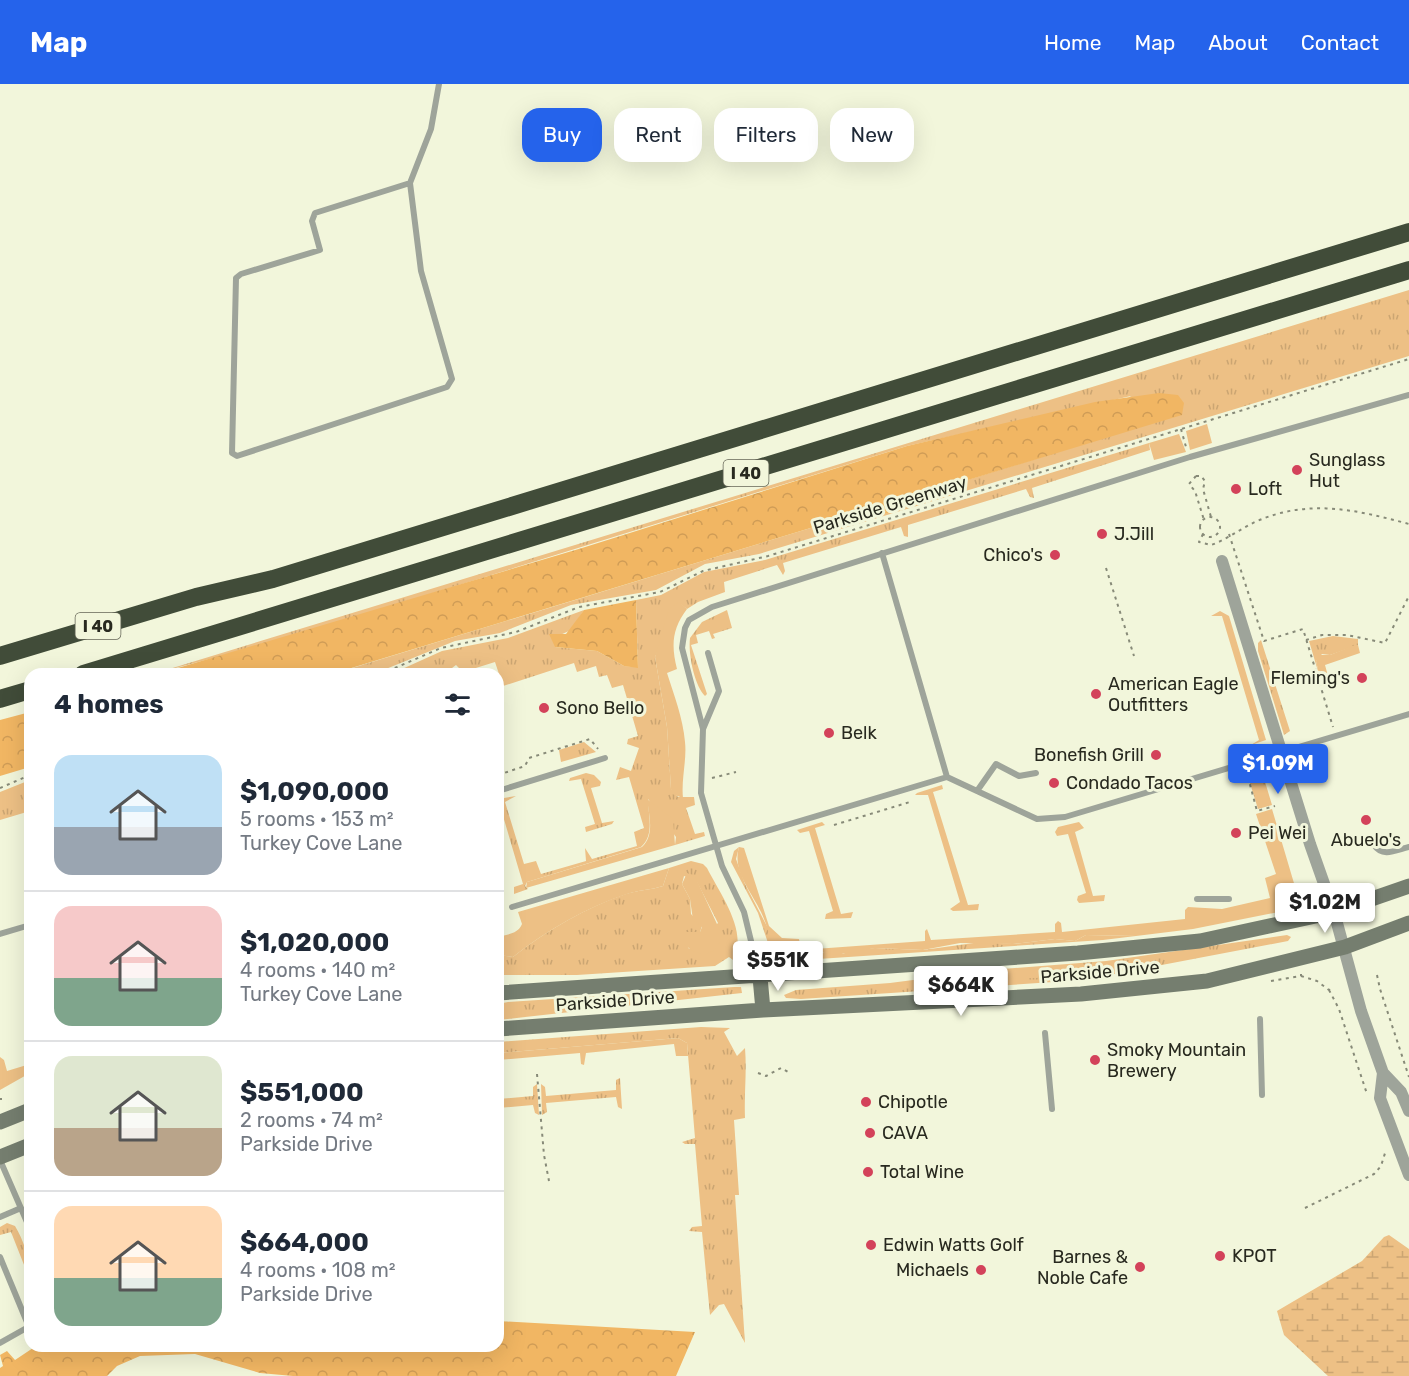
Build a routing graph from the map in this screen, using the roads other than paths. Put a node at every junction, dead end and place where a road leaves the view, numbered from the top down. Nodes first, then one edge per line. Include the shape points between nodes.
1 (439, 84) edge
2 (410, 183) junction
3 (1409, 232) edge
4 (1409, 270) edge
5 (1409, 395) edge
6 (882, 553) junction
7 (1222, 561) dead end
8 (708, 653) dead end
9 (0, 656) edge
10 (103, 668) edge
11 (24, 692) edge
12 (0, 699) edge
13 (1409, 714) edge
14 (703, 729) junction
15 (1281, 754) junction
16 (605, 758) road end
17 (1036, 773) dead end
18 (947, 777) junction
19 (504, 789) edge
20 (977, 791) junction
21 (1374, 845) dead end
22 (717, 846) junction
23 (1409, 847) edge
24 (1409, 886) edge
25 (1197, 899) dead end
26 (1229, 899) dead end
27 (512, 907) dead end
28 (1334, 912) junction
29 (1409, 923) edge
30 (24, 927) edge
31 (0, 934) edge
32 (1345, 947) junction
33 (760, 977) junction
34 (504, 993) edge
35 (763, 1010) junction
36 (1260, 1018) dead end
37 (504, 1029) edge
38 (1045, 1033) dead end
39 (1383, 1073) junction
40 (1262, 1095) dead end
41 (1052, 1109) dead end
42 (1409, 1111) edge
43 (24, 1112) edge
44 (0, 1122) edge
45 (24, 1148) edge
46 (0, 1158) edge
47 (1409, 1175) edge
48 (21, 1208) junction
49 (24, 1215) edge
50 (0, 1217) edge
51 (0, 1257) edge
52 (24, 1315) edge
53 (24, 1330) edge
54 (0, 1343) edge

1 - 2 lane via 431,129
2 - 2 lane via 421,271 452,379 447,387 237,456 232,453 236,278 320,250 312,221 315,213
3 - 9 highway, I 40 via 273,579 196,597
4 - 10 highway, I 40
5 - 6 lane via 1190,457
6 - 14 lane via 712,607 689,620 682,648
6 - 18 lane
7 - 15 street
8 - 14 lane via 719,691
11 - 12 highway
13 - 15 lane
14 - 22 lane via 701,793
15 - 20 lane via 1065,817 1037,819
15 - 28 street
16 - 19 lane
17 - 20 lane via 1019,776 996,764
18 - 20 lane
18 - 22 lane
21 - 23 lane via 1384,853
22 - 27 lane
22 - 33 lane via 744,912
24 - 28 street, Parkside Drive
25 - 26 lane
28 - 32 street
28 - 33 street, Parkside Drive via 1200,941
29 - 32 street, Parkside Drive
30 - 31 lane
32 - 35 street, Parkside Drive via 1207,981 1081,994
32 - 39 street via 1361,1011
33 - 34 street, Parkside Drive
33 - 35 street
35 - 37 street, Parkside Drive
36 - 40 lane
38 - 41 lane
39 - 42 street via 1401,1092
39 - 47 street via 1380,1098
43 - 44 street
45 - 46 street
46 - 48 lane
48 - 49 lane
48 - 50 lane
51 - 52 lane
53 - 54 lane

